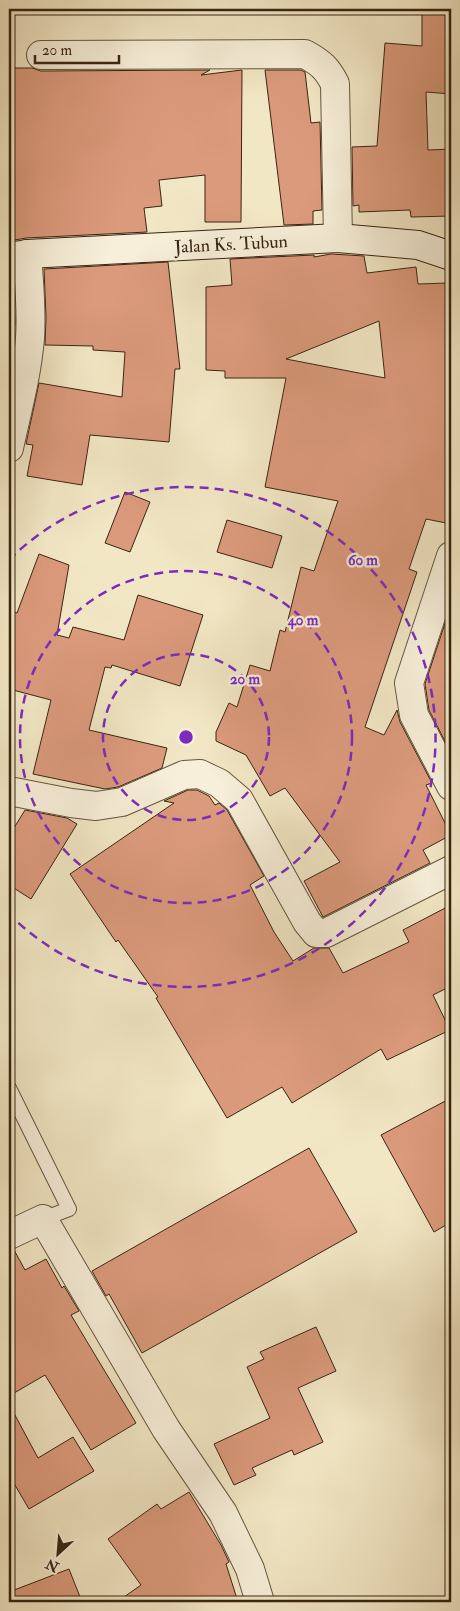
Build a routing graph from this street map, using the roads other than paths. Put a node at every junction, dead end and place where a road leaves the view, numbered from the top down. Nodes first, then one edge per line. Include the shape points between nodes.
1 (41, 55) dead end
2 (338, 238) junction
3 (18, 255) edge
4 (451, 256) edge
5 (9, 448) edge
6 (451, 556) edge
7 (451, 786) edge
8 (9, 791) edge
9 (451, 870) edge
10 (9, 1088) edge
11 (44, 1219) junction
12 (9, 1235) edge
13 (260, 1602) edge

1 - 2 street via 305,54 319,62 328,70 335,84
2 - 3 street, Jalan Ks. Tubun
2 - 4 street, Jalan Ks. Tubun via 418,245
3 - 5 street via 31,317 30,339
6 - 7 street via 409,683 414,715
8 - 9 street via 96,806 122,802 184,775 200,774 219,783 239,800 316,933 326,933
10 - 11 lane via 69,1209
11 - 12 street
11 - 13 street via 166,1429 223,1513 250,1568

